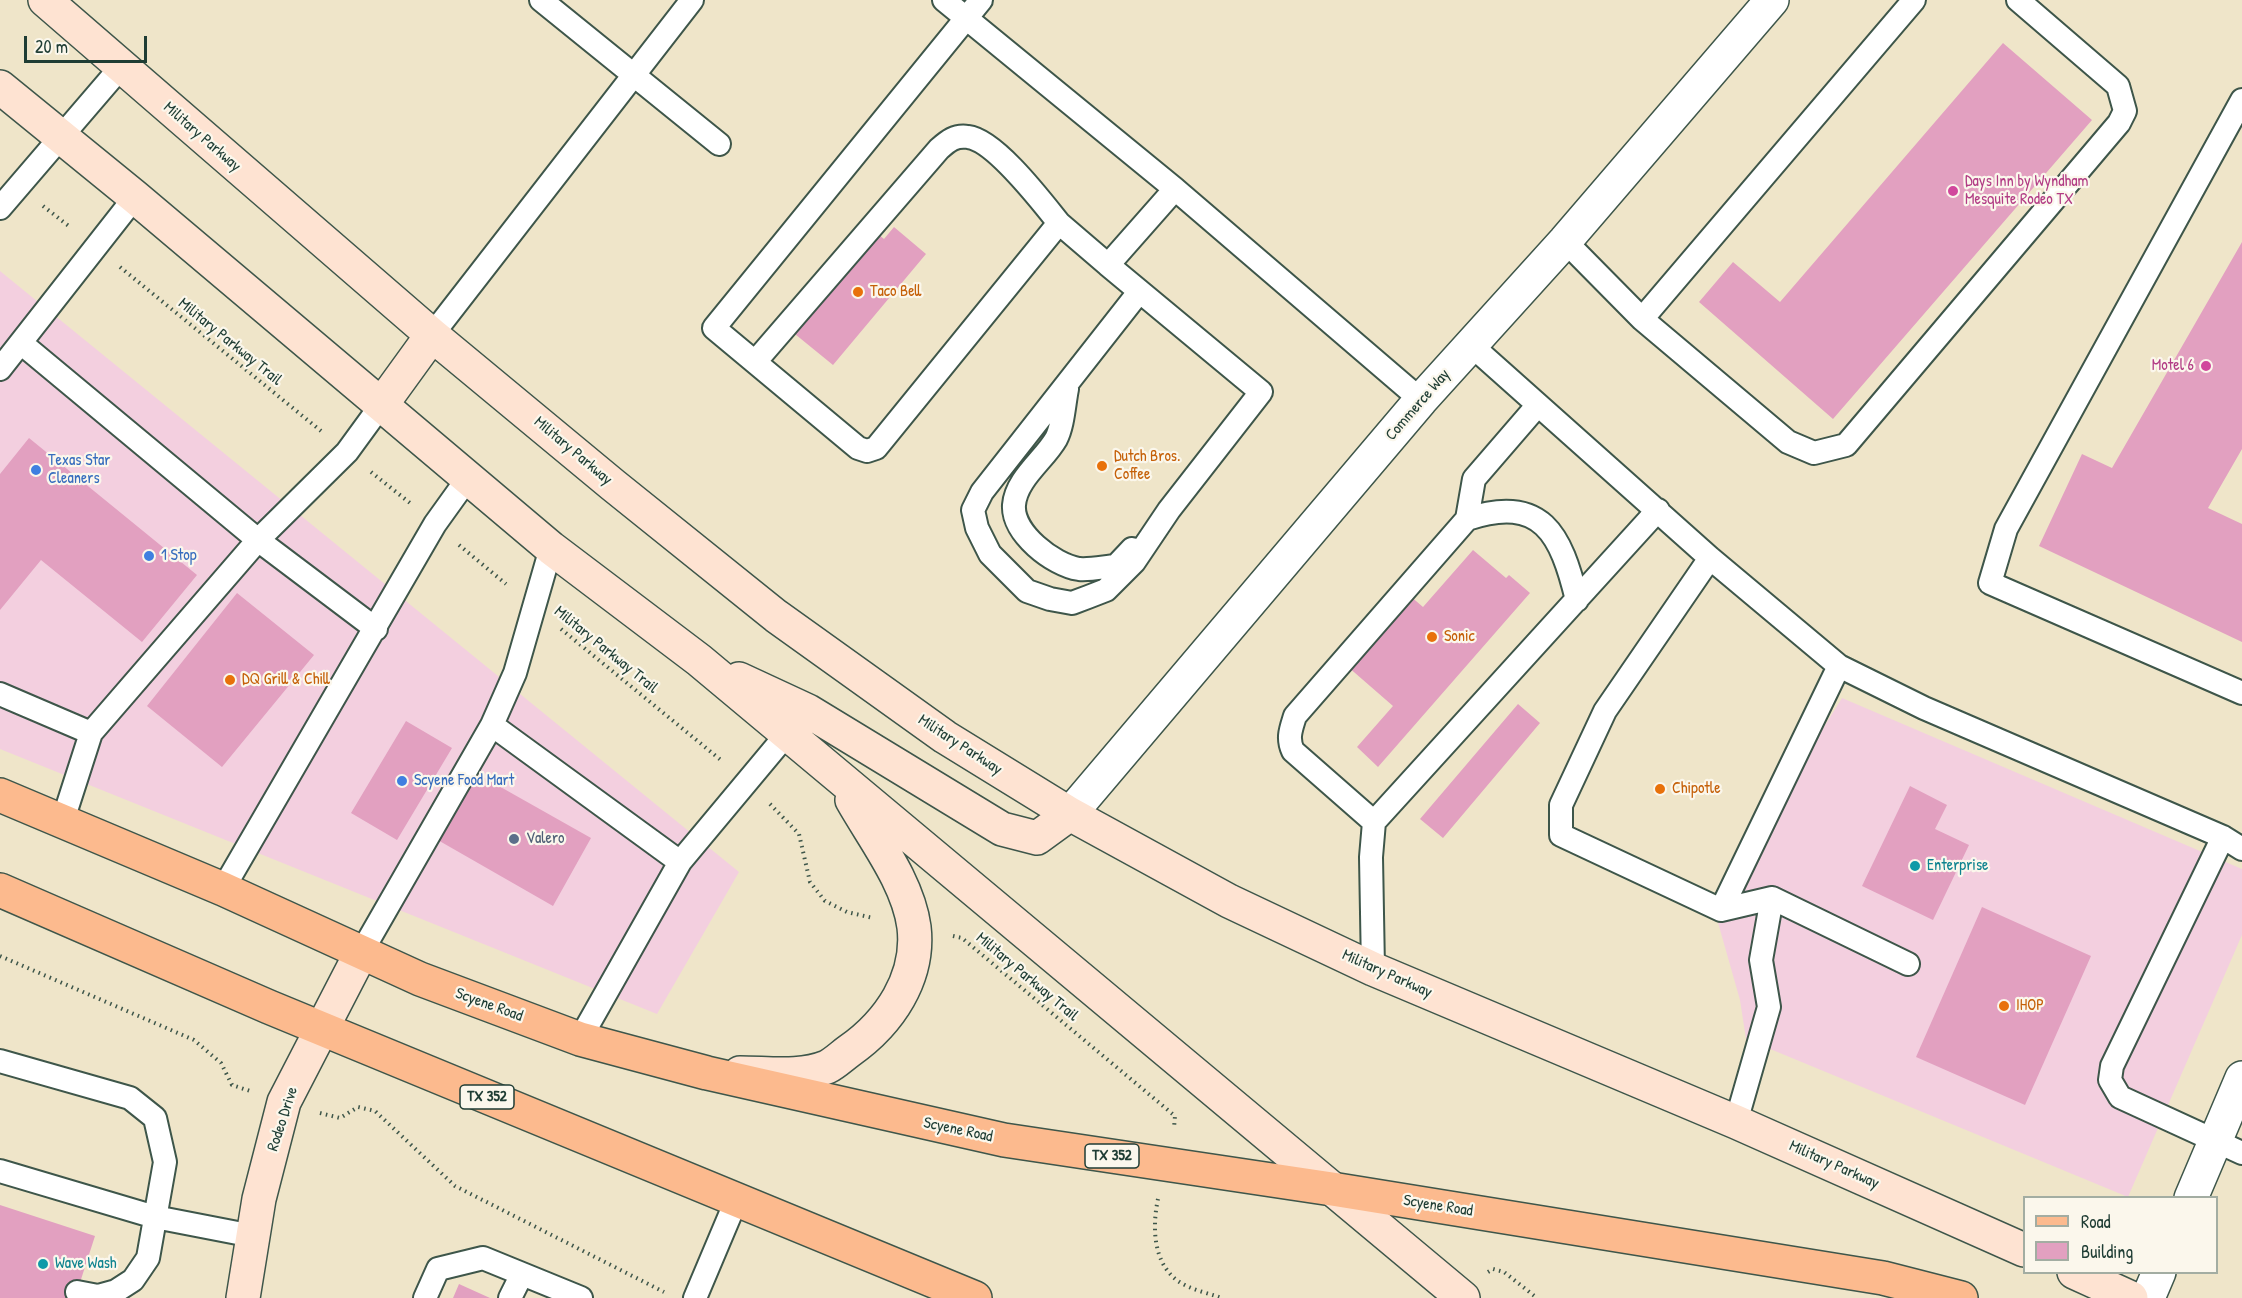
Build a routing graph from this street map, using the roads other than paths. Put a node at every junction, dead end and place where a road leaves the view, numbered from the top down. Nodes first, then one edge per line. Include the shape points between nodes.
1 (45, 0) edge
2 (541, 0) edge
3 (692, 0) edge
4 (944, 0) edge
5 (981, 0) edge
6 (1772, 0) edge
7 (1914, 0) edge
8 (2018, 0) edge
9 (966, 18) junction
10 (121, 67) junction
11 (633, 74) junction
12 (0, 87) edge
13 (2242, 100) edge
14 (60, 136) junction
15 (720, 144) dead end
16 (1175, 189) junction
17 (135, 197) junction
18 (0, 208) edge
19 (1059, 224) junction
20 (1565, 241) junction
21 (1108, 265) junction
22 (1139, 292) junction
23 (1642, 319) junction
24 (432, 335) junction
25 (21, 343) junction
26 (1471, 345) junction
27 (755, 362) junction
28 (0, 369) edge
29 (1068, 384) junction
30 (1421, 400) junction
31 (382, 404) junction
32 (1537, 406) junction
33 (468, 478) junction
34 (1169, 510) junction
35 (1658, 510) junction
36 (1467, 519) junction
37 (258, 540) junction
38 (550, 548) junction
39 (1710, 558) junction
40 (1577, 600) junction
41 (376, 630) junction
42 (1839, 666) junction
43 (2242, 693) edge
44 (0, 694) edge
45 (797, 722) junction
46 (492, 725) junction
47 (91, 733) junction
48 (840, 780) junction
49 (0, 795) edge
50 (1070, 814) junction
51 (63, 820) junction
52 (1374, 822) junction
53 (2233, 843) edge
54 (680, 862) junction
55 (223, 889) junction
56 (0, 890) edge
57 (1772, 898) junction
58 (1721, 910) junction
59 (361, 953) junction
60 (1908, 964) dead end
61 (1373, 969) junction
62 (320, 1028) junction
63 (580, 1039) junction
64 (0, 1061) edge
65 (707, 1072) junction
66 (2242, 1078) edge
67 (1736, 1122) junction
68 (2228, 1148) edge
69 (0, 1171) edge
70 (1332, 1189) junction
71 (2192, 1196) edge
72 (736, 1201) junction
73 (155, 1217) junction
74 (253, 1236) junction
75 (2023, 1249) edge
76 (522, 1274) junction
77 (2078, 1274) edge
78 (2158, 1274) edge
79 (1473, 1286) edge
80 (77, 1292) dead end
81 (243, 1298) edge
82 (426, 1298) edge
83 (510, 1298) edge
84 (580, 1298) edge
85 (695, 1298) edge
86 (975, 1298) edge
87 (1961, 1298) edge
88 (2131, 1298) edge
89 (2148, 1298) edge

1 - 10 main road, Military Parkway
2 - 11 lane
3 - 11 lane
4 - 9 lane
5 - 9 lane
6 - 20 street, Commerce Way
7 - 23 lane
8 - 23 lane via 2118,86 2125,111 2119,123 1846,446 1814,453 1788,442
9 - 16 lane
9 - 27 lane via 714,328
10 - 14 lane
10 - 24 main road, Military Parkway
11 - 15 lane
11 - 24 lane
12 - 14 main road
13 - 43 lane via 2007,528 1990,583
14 - 17 main road
14 - 18 lane
16 - 21 lane
16 - 30 lane
17 - 25 lane
17 - 31 main road
19 - 21 lane
19 - 27 lane via 876,448 858,448
19 - 27 lane via 1022,176 979,141 971,137 950,139
20 - 23 lane
20 - 26 street, Commerce Way
21 - 22 lane
22 - 29 lane
22 - 34 lane via 1261,392
24 - 31 main road
24 - 50 main road, Military Parkway via 776,616 945,736
25 - 28 lane
25 - 37 lane
26 - 30 street, Commerce Way
26 - 32 lane
29 - 34 lane via 1057,437 1021,484 1014,504 1018,525 1032,543 1054,559 1078,569 1116,566
29 - 34 lane via 972,510 976,528 990,554 1027,591 1072,603 1106,590 1134,562
30 - 50 street, Commerce Way
31 - 33 main road
31 - 37 lane via 347,452
32 - 35 lane
32 - 36 lane via 1474,479
33 - 38 main road
33 - 41 lane via 435,524
35 - 39 lane
35 - 40 lane
36 - 40 lane via 1493,510 1530,515 1558,542 1567,559
36 - 52 lane via 1295,716 1289,734 1293,751
37 - 41 lane
37 - 47 lane
38 - 45 main road via 699,660
38 - 46 lane via 515,674
39 - 42 lane
39 - 58 lane via 1605,711 1561,805 1561,835
40 - 52 lane
41 - 55 lane
42 - 53 lane via 1924,708
42 - 58 lane
44 - 47 lane
45 - 48 main road
45 - 50 main road via 1002,829 1037,838
45 - 54 lane
46 - 54 lane
46 - 59 lane
47 - 51 lane
48 - 65 main road via 904,891 914,928 913,956 905,988 887,1018 864,1041 828,1066 802,1074
48 - 70 main road
49 - 51 main road, Scyene Road / TX 352
50 - 61 main road, Military Parkway via 1229,901
51 - 55 main road, Scyene Road / TX 352
52 - 61 lane
53 - 68 lane via 2112,1066 2110,1080 2120,1097
54 - 63 lane
55 - 59 main road, Scyene Road / TX 352
56 - 62 main road, TX 352
57 - 58 lane
57 - 60 lane
57 - 67 lane via 1761,960 1769,1007
59 - 62 main road, Rodeo Drive
59 - 63 main road, Scyene Road / TX 352
61 - 67 main road, Military Parkway
62 - 72 main road, TX 352
62 - 74 main road, Rodeo Drive via 284,1102
63 - 65 main road, Scyene Road / TX 352
64 - 73 lane via 130,1098 155,1118 165,1162
65 - 70 main road, Scyene Road / TX 352 via 1004,1140
66 - 68 street
67 - 75 main road, Military Parkway
68 - 71 street
69 - 73 lane
70 - 79 main road
70 - 87 main road, Scyene Road / TX 352 via 1883,1278
72 - 85 lane
72 - 86 main road, TX 352
73 - 74 lane
73 - 80 lane via 148,1258 133,1280 98,1296
74 - 81 main road, Rodeo Drive
76 - 82 lane via 483,1258 438,1269
76 - 83 lane
76 - 84 lane
77 - 88 main road
78 - 89 street

